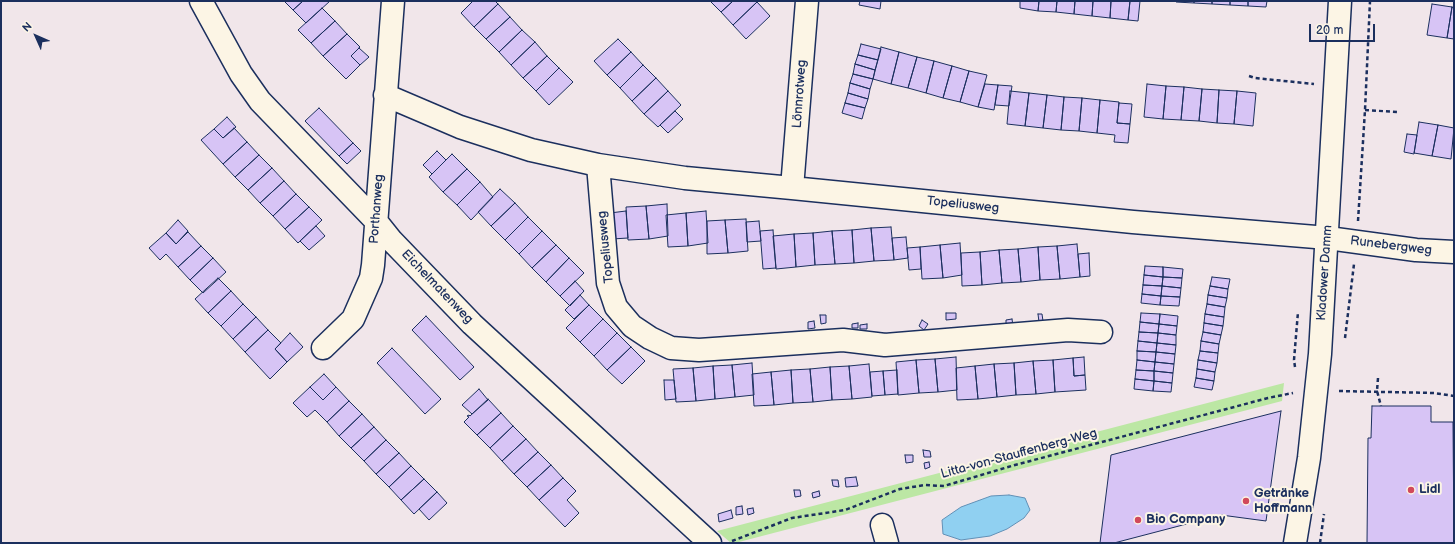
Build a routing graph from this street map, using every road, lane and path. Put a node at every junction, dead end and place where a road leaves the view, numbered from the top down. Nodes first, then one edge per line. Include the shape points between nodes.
1 (200, 1) edge
2 (393, 1) edge
3 (807, 1) edge
4 (1340, 1) edge
5 (1370, 1) edge
6 (1249, 76) dead end
7 (1314, 84) dead end
8 (385, 96) junction
9 (1365, 110) junction
10 (1397, 112) dead end
11 (598, 165) junction
12 (792, 188) junction
13 (376, 221) junction
14 (1328, 238) junction
15 (1356, 242) junction
16 (1454, 252) edge
17 (1101, 332) dead end
18 (1345, 341) dead end
19 (323, 348) dead end
20 (1378, 378) dead end
21 (1340, 384) dead end
22 (1339, 391) junction
23 (1377, 391) junction
24 (1294, 392) dead end
25 (1454, 396) edge
26 (1338, 398) dead end
27 (1381, 406) dead end
28 (1324, 513) dead end
29 (710, 543) edge
30 (728, 543) edge
31 (1296, 543) edge
32 (1320, 543) edge

1 - 13 street, Eichelmatenweg via 255,95
2 - 8 street
3 - 12 street, Lönnrotweg
4 - 14 street, Kladower Damm
5 - 9 path
6 - 7 path
8 - 11 street, Topeliusweg via 460,127 531,150
8 - 13 street, Porthanweg
9 - 10 path
9 - 15 path
11 - 12 street, Topeliusweg via 685,178
11 - 17 street, Topeliusweg via 608,283 616,306 632,326 672,348 699,350 843,340 885,345 1068,330
12 - 14 street, Topeliusweg via 1133,222
13 - 19 street, Porthanweg via 371,278 352,319
13 - 29 street, Eichelmatenweg via 392,242 472,324
14 - 15 street, Runebergweg
14 - 31 street, Kladower Damm via 1320,354 1309,458
15 - 16 street, Runebergweg
15 - 18 path
20 - 23 path
21 - 22 path
22 - 23 path
22 - 26 path
23 - 25 path
23 - 27 path
24 - 30 path, Litta-von-Stauffenberg-Weg via 944,486 925,485 900,489 845,510 792,518
28 - 32 path

